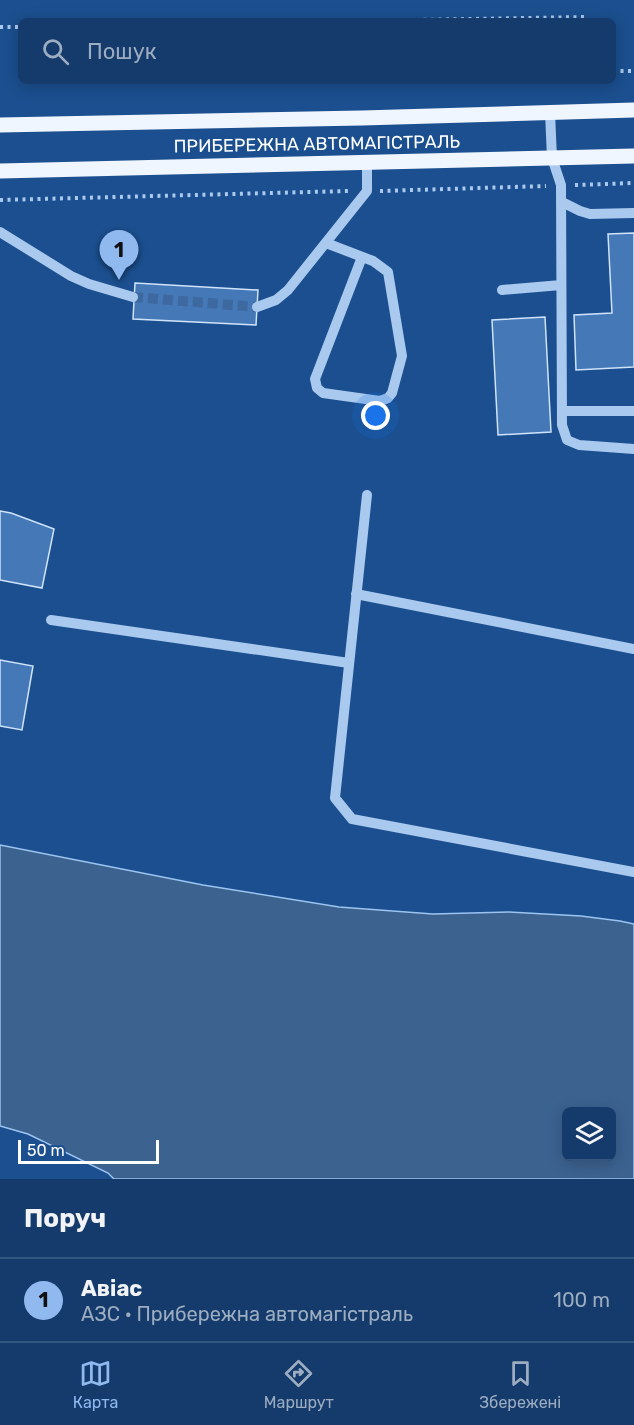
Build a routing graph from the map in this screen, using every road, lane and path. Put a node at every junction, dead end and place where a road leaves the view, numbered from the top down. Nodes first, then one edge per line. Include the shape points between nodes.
1 (527, 18) edge
2 (584, 18) edge
3 (0, 27) edge
4 (18, 27) edge
5 (616, 71) edge
6 (634, 71) edge
7 (634, 110) edge
8 (550, 112) junction
9 (0, 124) edge
10 (634, 156) edge
11 (552, 158) junction
12 (367, 162) junction
13 (0, 171) edge
14 (634, 183) edge
15 (561, 185) junction
16 (367, 191) junction
17 (0, 200) edge
18 (562, 202) junction
19 (634, 213) edge
20 (0, 232) edge
21 (326, 243) junction
22 (362, 257) junction
23 (561, 285) junction
24 (502, 290) dead end
25 (133, 297) tunnel mouth
26 (257, 307) tunnel mouth
27 (562, 411) junction
28 (634, 411) edge
29 (634, 449) edge
30 (367, 495) dead end
31 (356, 594) junction
32 (51, 620) dead end
33 (634, 649) edge
34 (349, 663) junction
35 (634, 872) edge

1 - 2 path
3 - 4 path
5 - 6 path
7 - 8 main road, ПРИБЕРЕЖНА АВТОМАГІСТРАЛЬ
8 - 9 main road, ПРИБЕРЕЖНА АВТОМАГІСТРАЛЬ
8 - 11 lane
10 - 11 main road, ПРИБЕРЕЖНА АВТОМАГІСТРАЛЬ
11 - 12 main road, ПРИБЕРЕЖНА АВТОМАГІСТРАЛЬ
11 - 15 lane
12 - 13 main road, ПРИБЕРЕЖНА АВТОМАГІСТРАЛЬ
12 - 16 lane
14 - 15 path
15 - 16 path
15 - 18 lane
16 - 17 path
16 - 21 lane
18 - 19 lane via 590,214
18 - 23 lane
20 - 25 lane via 71,276
21 - 22 lane
21 - 26 lane via 288,290
22 - 22 lane via 388,272 402,356 392,393 380,401 323,393 315,379
23 - 24 lane
23 - 27 lane
27 - 28 lane
27 - 29 lane via 567,440 579,445
30 - 31 lane
31 - 33 lane
31 - 34 lane
32 - 34 lane
34 - 35 lane via 335,798 352,819

